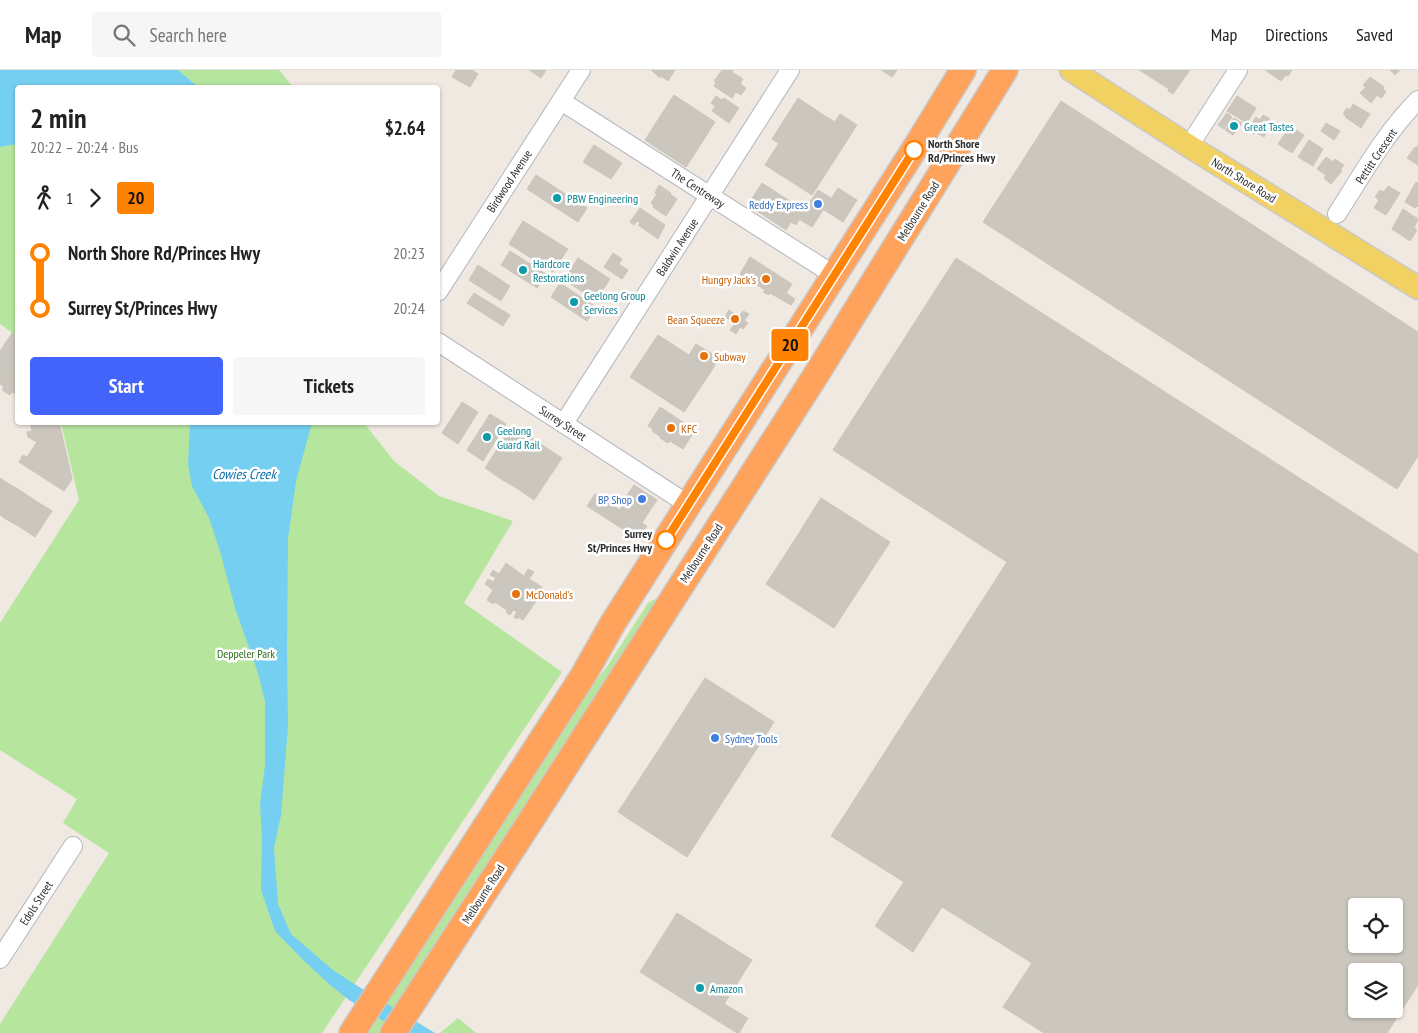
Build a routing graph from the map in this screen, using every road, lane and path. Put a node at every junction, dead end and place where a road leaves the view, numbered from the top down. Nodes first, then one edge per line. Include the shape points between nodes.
1 (580, 70) edge
2 (790, 70) edge
3 (950, 70) edge
4 (963, 70) edge
5 (1005, 70) edge
6 (1072, 70) edge
7 (1238, 70) edge
8 (1418, 100) edge
9 (561, 101) junction
10 (927, 129) junction
11 (1189, 146) junction
12 (710, 196) junction
13 (1338, 214) dead end
14 (834, 275) junction
15 (1418, 288) edge
16 (440, 289) edge
17 (440, 343) edge
18 (564, 423) junction
19 (689, 505) junction
20 (680, 585) junction
21 (582, 676) junction
22 (73, 846) dead end
23 (0, 959) edge
24 (398, 1024) edge
25 (352, 1033) edge

1 - 9 street, Birdwood Avenue
2 - 12 street, Baldwin Avenue
3 - 10 main road
4 - 10 highway
5 - 20 highway, Melbourne Road via 816,375
6 - 11 main road, North Shore Road
7 - 11 street
8 - 13 street, Pettitt Crescent via 1399,121
9 - 12 street, The Centreway
9 - 16 street, Birdwood Avenue
10 - 14 highway
11 - 15 main road, North Shore Road
12 - 14 street, The Centreway
12 - 18 street, Baldwin Avenue
14 - 19 highway
17 - 18 street, Surrey Street
18 - 19 street, Surrey Street
19 - 21 highway
20 - 21 highway via 670,583 653,590 617,643
20 - 24 highway, Melbourne Road
21 - 25 highway
22 - 23 street, Edols Street

